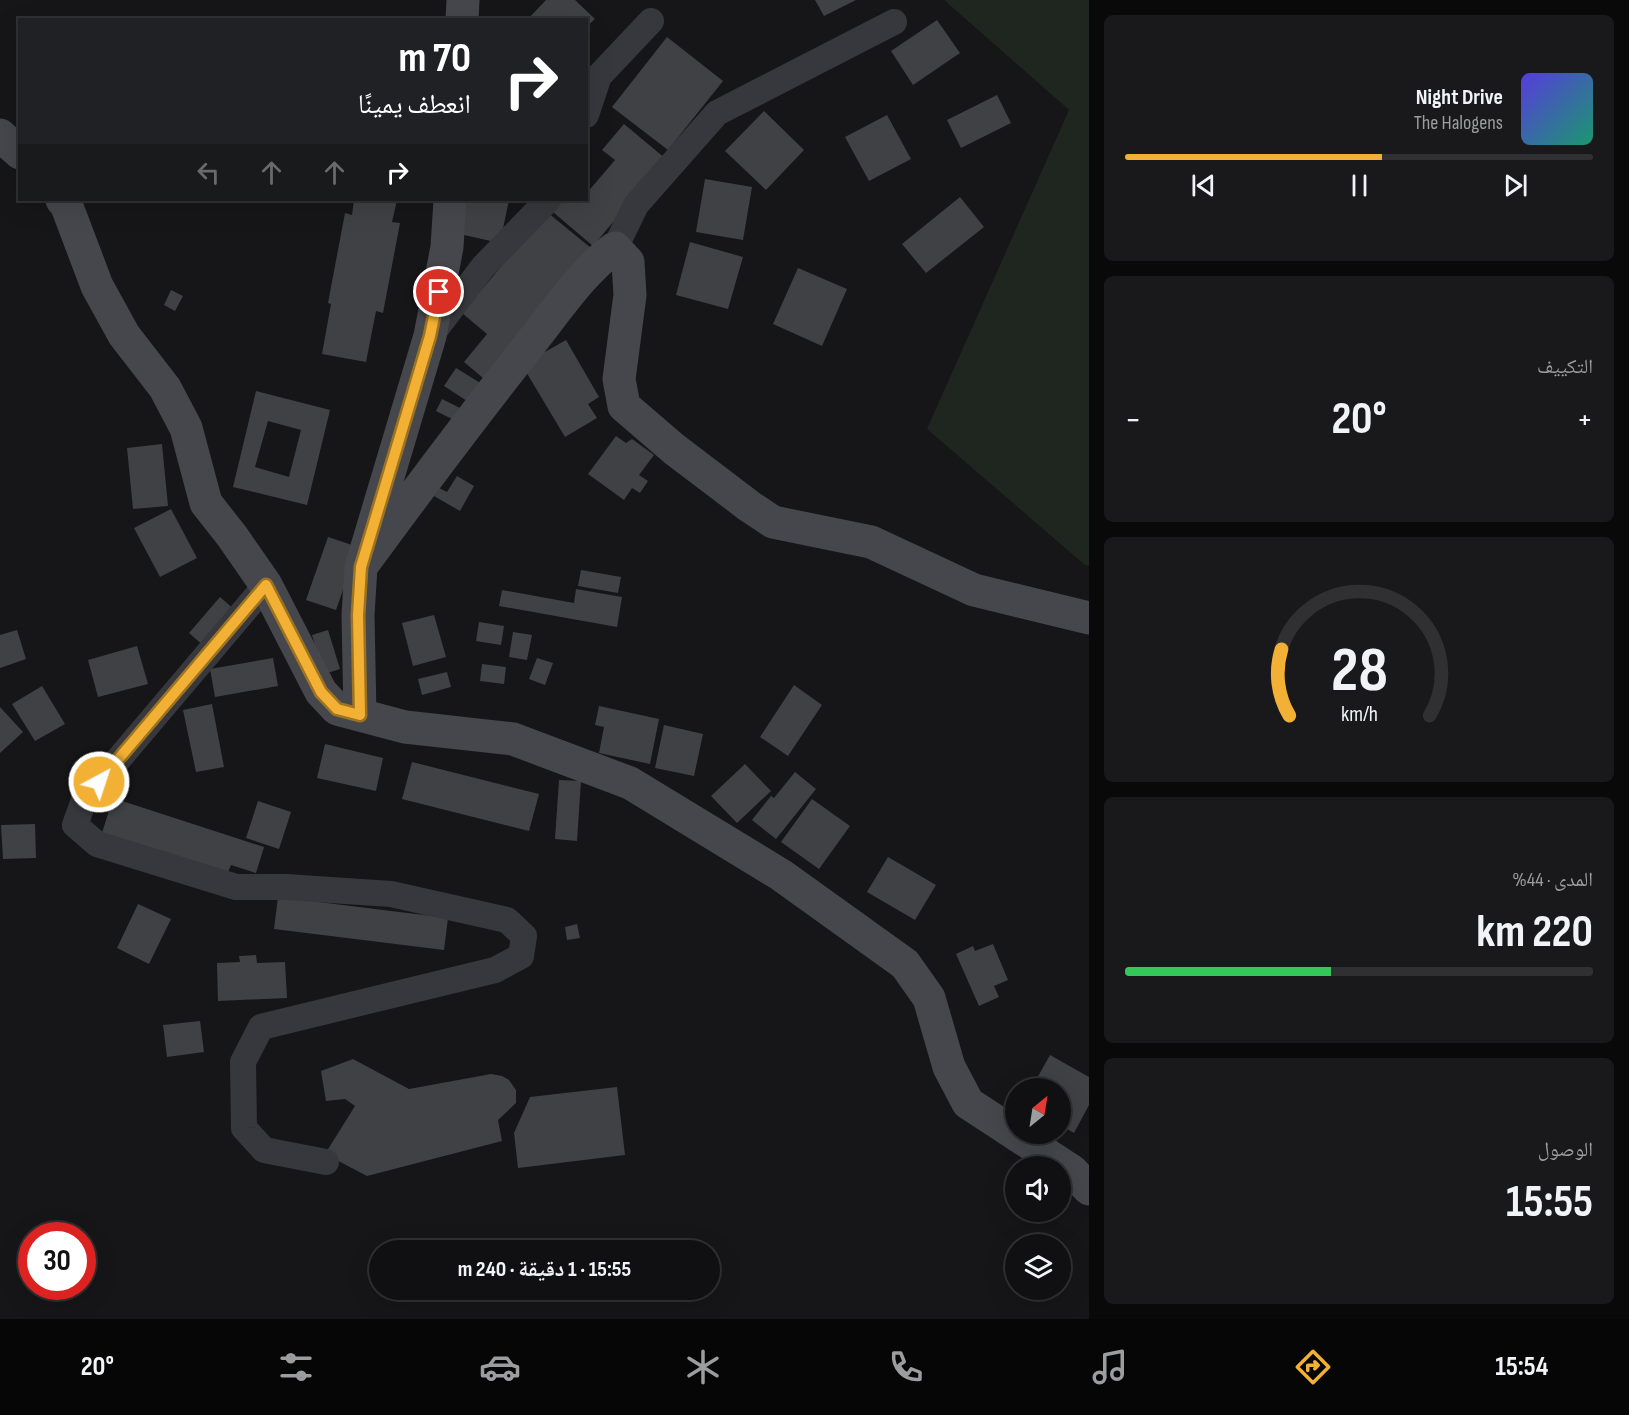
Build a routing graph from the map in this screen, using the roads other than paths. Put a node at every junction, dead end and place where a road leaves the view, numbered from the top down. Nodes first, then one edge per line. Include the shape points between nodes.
1 (463, 0) edge
2 (462, 18) edge
3 (651, 21) dead end
4 (894, 22) dead end
5 (588, 109) edge
6 (0, 135) edge
7 (18, 151) edge
8 (63, 201) edge
9 (450, 201) edge
10 (547, 201) edge
11 (615, 248) junction
12 (430, 336) junction
13 (361, 567) junction
14 (266, 585) junction
15 (1089, 618) edge
16 (360, 715) junction
17 (326, 1162) dead end
18 (1089, 1189) edge

1 - 2 street
3 - 5 street via 599,76
4 - 11 street via 717,113 636,205
6 - 7 street
8 - 14 street via 97,286 124,335 165,388 186,429 206,503
9 - 12 street via 447,247
10 - 12 street via 483,267
11 - 13 street via 573,290
11 - 15 street via 628,262 630,295 619,380 624,406 674,449 773,522 871,542 974,590
12 - 13 street
13 - 16 street
14 - 16 street via 321,692 337,709
14 - 17 street via 84,800 75,825 97,844 236,887 391,894 507,920 524,936 521,956 495,970 261,1027 243,1062 244,1128 264,1150
16 - 18 street via 405,727 513,739 630,783 781,875 905,964 929,998 949,1067 968,1103 1072,1171

